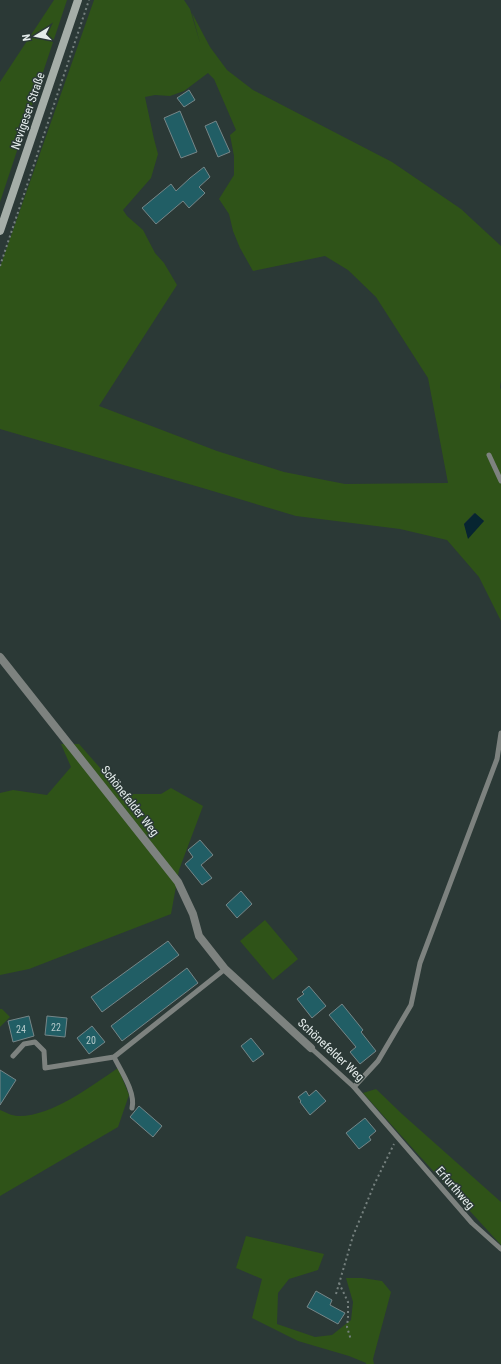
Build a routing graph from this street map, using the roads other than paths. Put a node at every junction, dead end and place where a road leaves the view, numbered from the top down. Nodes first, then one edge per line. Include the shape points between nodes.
1 (78, 0) edge
2 (0, 231) edge
3 (489, 455) dead end
4 (501, 481) edge
5 (0, 657) edge
6 (501, 733) edge
7 (225, 969) junction
8 (311, 1048) joint
9 (13, 1056) dead end
10 (114, 1057) junction
11 (354, 1087) junction
12 (132, 1108) dead end
13 (397, 1137) joint
14 (501, 1249) edge

1 - 2 main road, Nevigeser Straße
3 - 4 lane
5 - 7 street, Schönefelder Weg via 178,882 193,914 199,936
6 - 11 lane via 498,759 420,963 411,1005 378,1061
7 - 8 street, Schönefelder Weg
7 - 10 lane
8 - 11 lane, Schönefelder Weg
9 - 10 lane via 24,1044 35,1042 44,1051 45,1068
10 - 12 lane via 131,1092 134,1101
11 - 13 lane, Schönefelder Weg
13 - 14 lane, Erfurthweg via 472,1223

